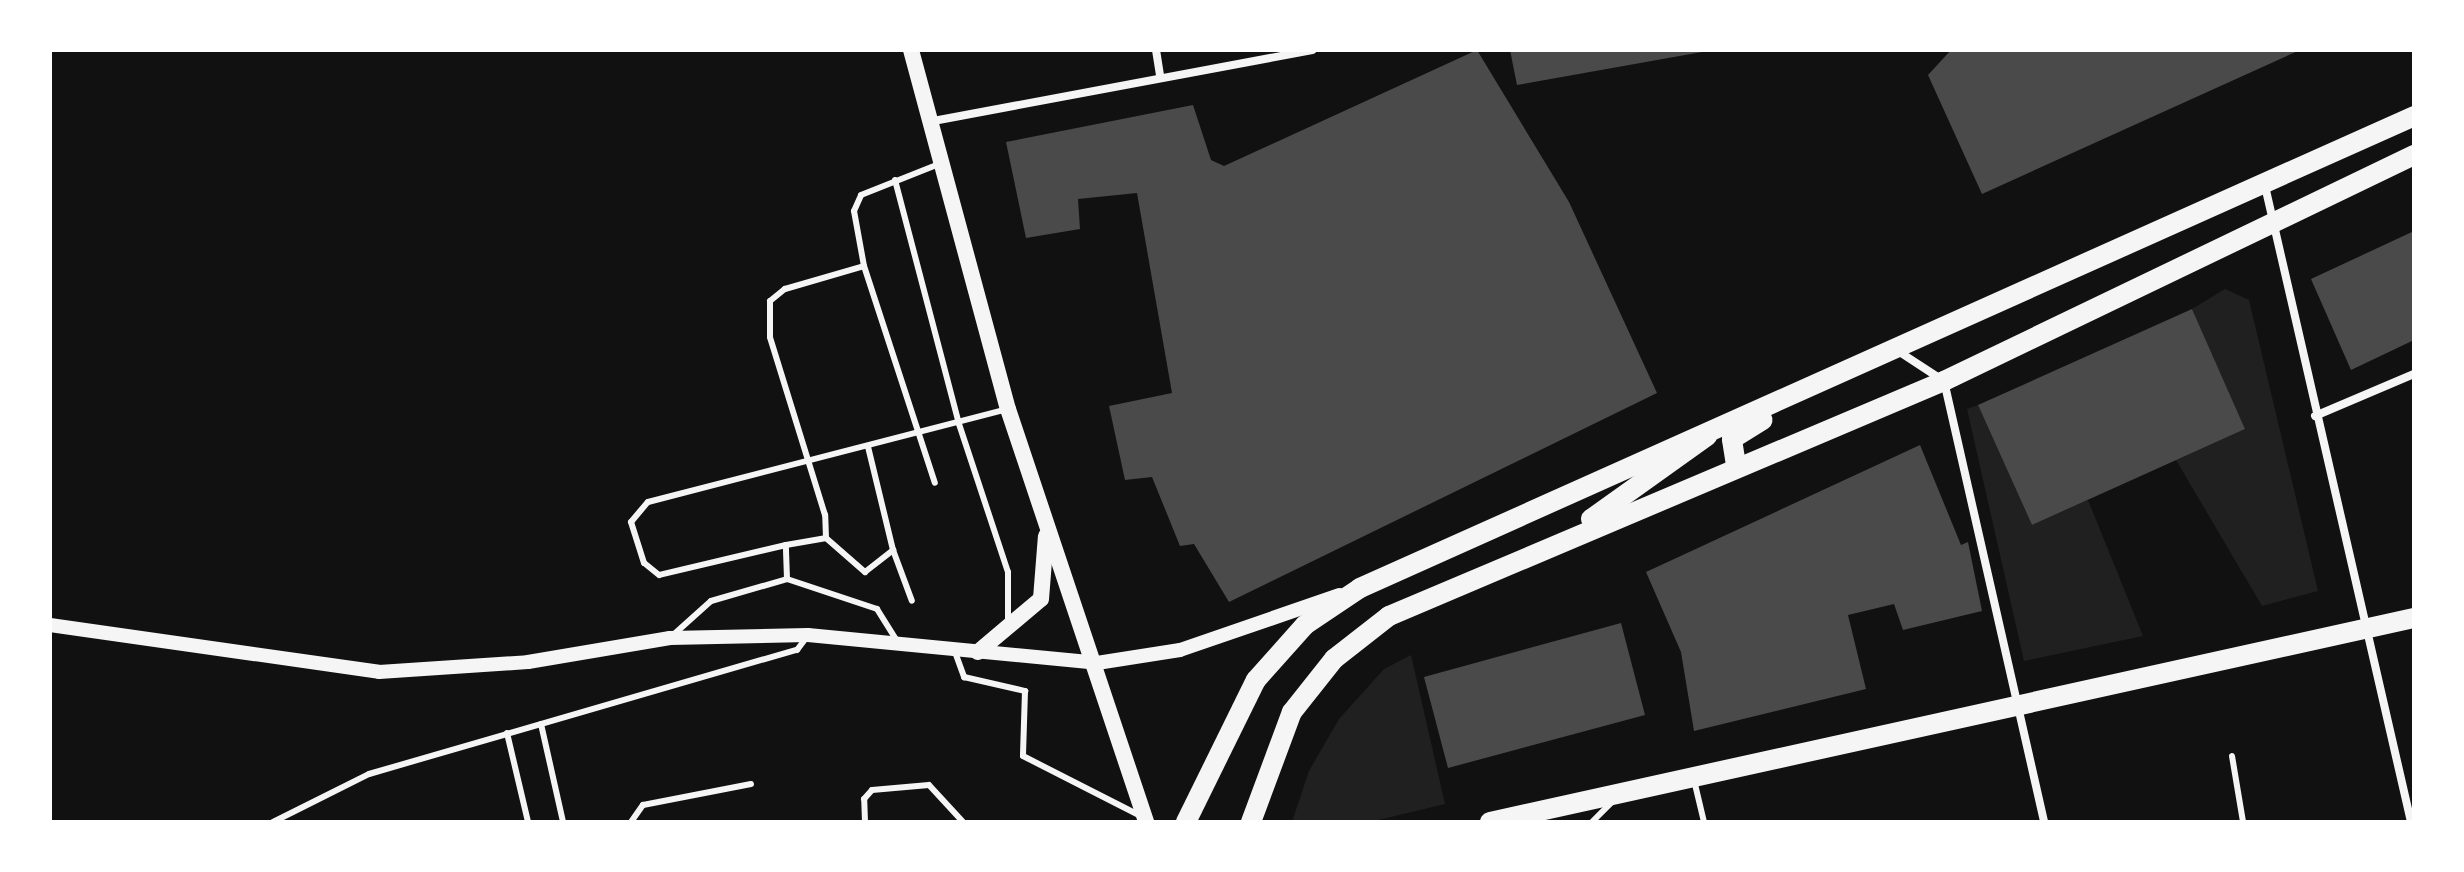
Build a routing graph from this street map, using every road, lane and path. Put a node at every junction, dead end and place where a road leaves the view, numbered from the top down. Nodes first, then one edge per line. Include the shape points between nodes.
1 (911, 50) edge
2 (1156, 50) edge
3 (1312, 50) edge
4 (1160, 75) junction
5 (2414, 116) edge
6 (928, 122) junction
7 (2414, 155) edge
8 (939, 164) junction
9 (895, 180) junction
10 (2264, 181) junction
11 (2270, 219) junction
12 (864, 266) junction
13 (1894, 348) junction
14 (2414, 374) edge
15 (1821, 381) junction
16 (1944, 381) junction
17 (1008, 409) junction
18 (2315, 416) junction
19 (959, 424) junction
20 (1710, 431) junction
21 (922, 434) junction
22 (868, 447) junction
23 (811, 460) junction
24 (1736, 465) junction
25 (935, 483) dead end
26 (1046, 522) junction
27 (826, 538) junction
28 (786, 545) junction
29 (893, 550) junction
30 (1540, 552) junction
31 (787, 579) junction
32 (1360, 588) junction
33 (912, 601) dead end
34 (2414, 618) edge
35 (50, 625) edge
36 (2365, 629) junction
37 (808, 635) junction
38 (1000, 635) junction
39 (670, 638) junction
40 (896, 640) junction
41 (954, 649) junction
42 (978, 652) junction
43 (1097, 663) junction
44 (2017, 702) junction
45 (541, 724) junction
46 (507, 733) junction
47 (2232, 756) dead end
48 (1692, 772) junction
49 (751, 784) dead end
50 (1624, 788) junction
51 (2411, 805) edge
52 (1145, 820) edge
53 (1496, 821) edge
54 (273, 822) edge
55 (528, 822) edge
56 (563, 822) edge
57 (631, 822) edge
58 (865, 822) edge
59 (963, 822) edge
60 (1186, 822) edge
61 (1251, 822) edge
62 (1592, 822) edge
63 (1704, 822) edge
64 (2044, 822) edge
65 (2243, 822) edge
66 (2411, 822) edge

1 - 6 main road
2 - 4 street
3 - 4 street
4 - 6 street
5 - 10 main road
6 - 8 main road
7 - 11 main road
8 - 9 lane
8 - 17 main road
9 - 12 lane via 861,195 854,211
9 - 19 lane
10 - 11 street
10 - 13 main road
11 - 16 main road
11 - 18 street
12 - 21 lane
12 - 23 lane via 785,289 765,315
13 - 15 main road
13 - 16 street
14 - 18 street
15 - 20 main road
15 - 24 main road via 1732,439
16 - 24 main road
16 - 44 street
17 - 19 lane
17 - 26 main road
18 - 36 street
19 - 21 lane
19 - 38 lane via 1013,594
20 - 30 main road via 1694,453
20 - 32 main road
21 - 22 lane
21 - 25 lane
22 - 23 lane
22 - 29 lane
23 - 27 lane
23 - 28 lane via 648,502 631,522 644,563 659,575
24 - 30 main road
26 - 38 main road via 1046,587 1033,611
26 - 43 main road
27 - 28 lane
27 - 29 lane via 865,572
28 - 31 lane
29 - 33 lane
30 - 61 main road via 1389,616 1334,659 1292,712
31 - 39 lane via 711,601
31 - 40 lane via 877,609
32 - 43 street via 1180,650
32 - 60 main road via 1305,625 1256,680
34 - 36 main road
35 - 39 street via 379,672 514,664
36 - 44 main road
36 - 51 street
37 - 39 street
37 - 40 street
37 - 45 lane via 797,650
38 - 42 main road
40 - 41 street
41 - 42 street
41 - 52 lane via 964,677 1025,691 1023,756
42 - 43 street
43 - 52 main road
44 - 48 main road
44 - 64 street
45 - 46 lane
45 - 56 lane
46 - 54 lane via 356,779
46 - 55 lane
47 - 65 lane
48 - 50 main road
48 - 63 lane
49 - 57 lane via 643,805
50 - 53 main road
50 - 62 lane
51 - 66 street
58 - 59 lane via 864,799 872,790 929,785

